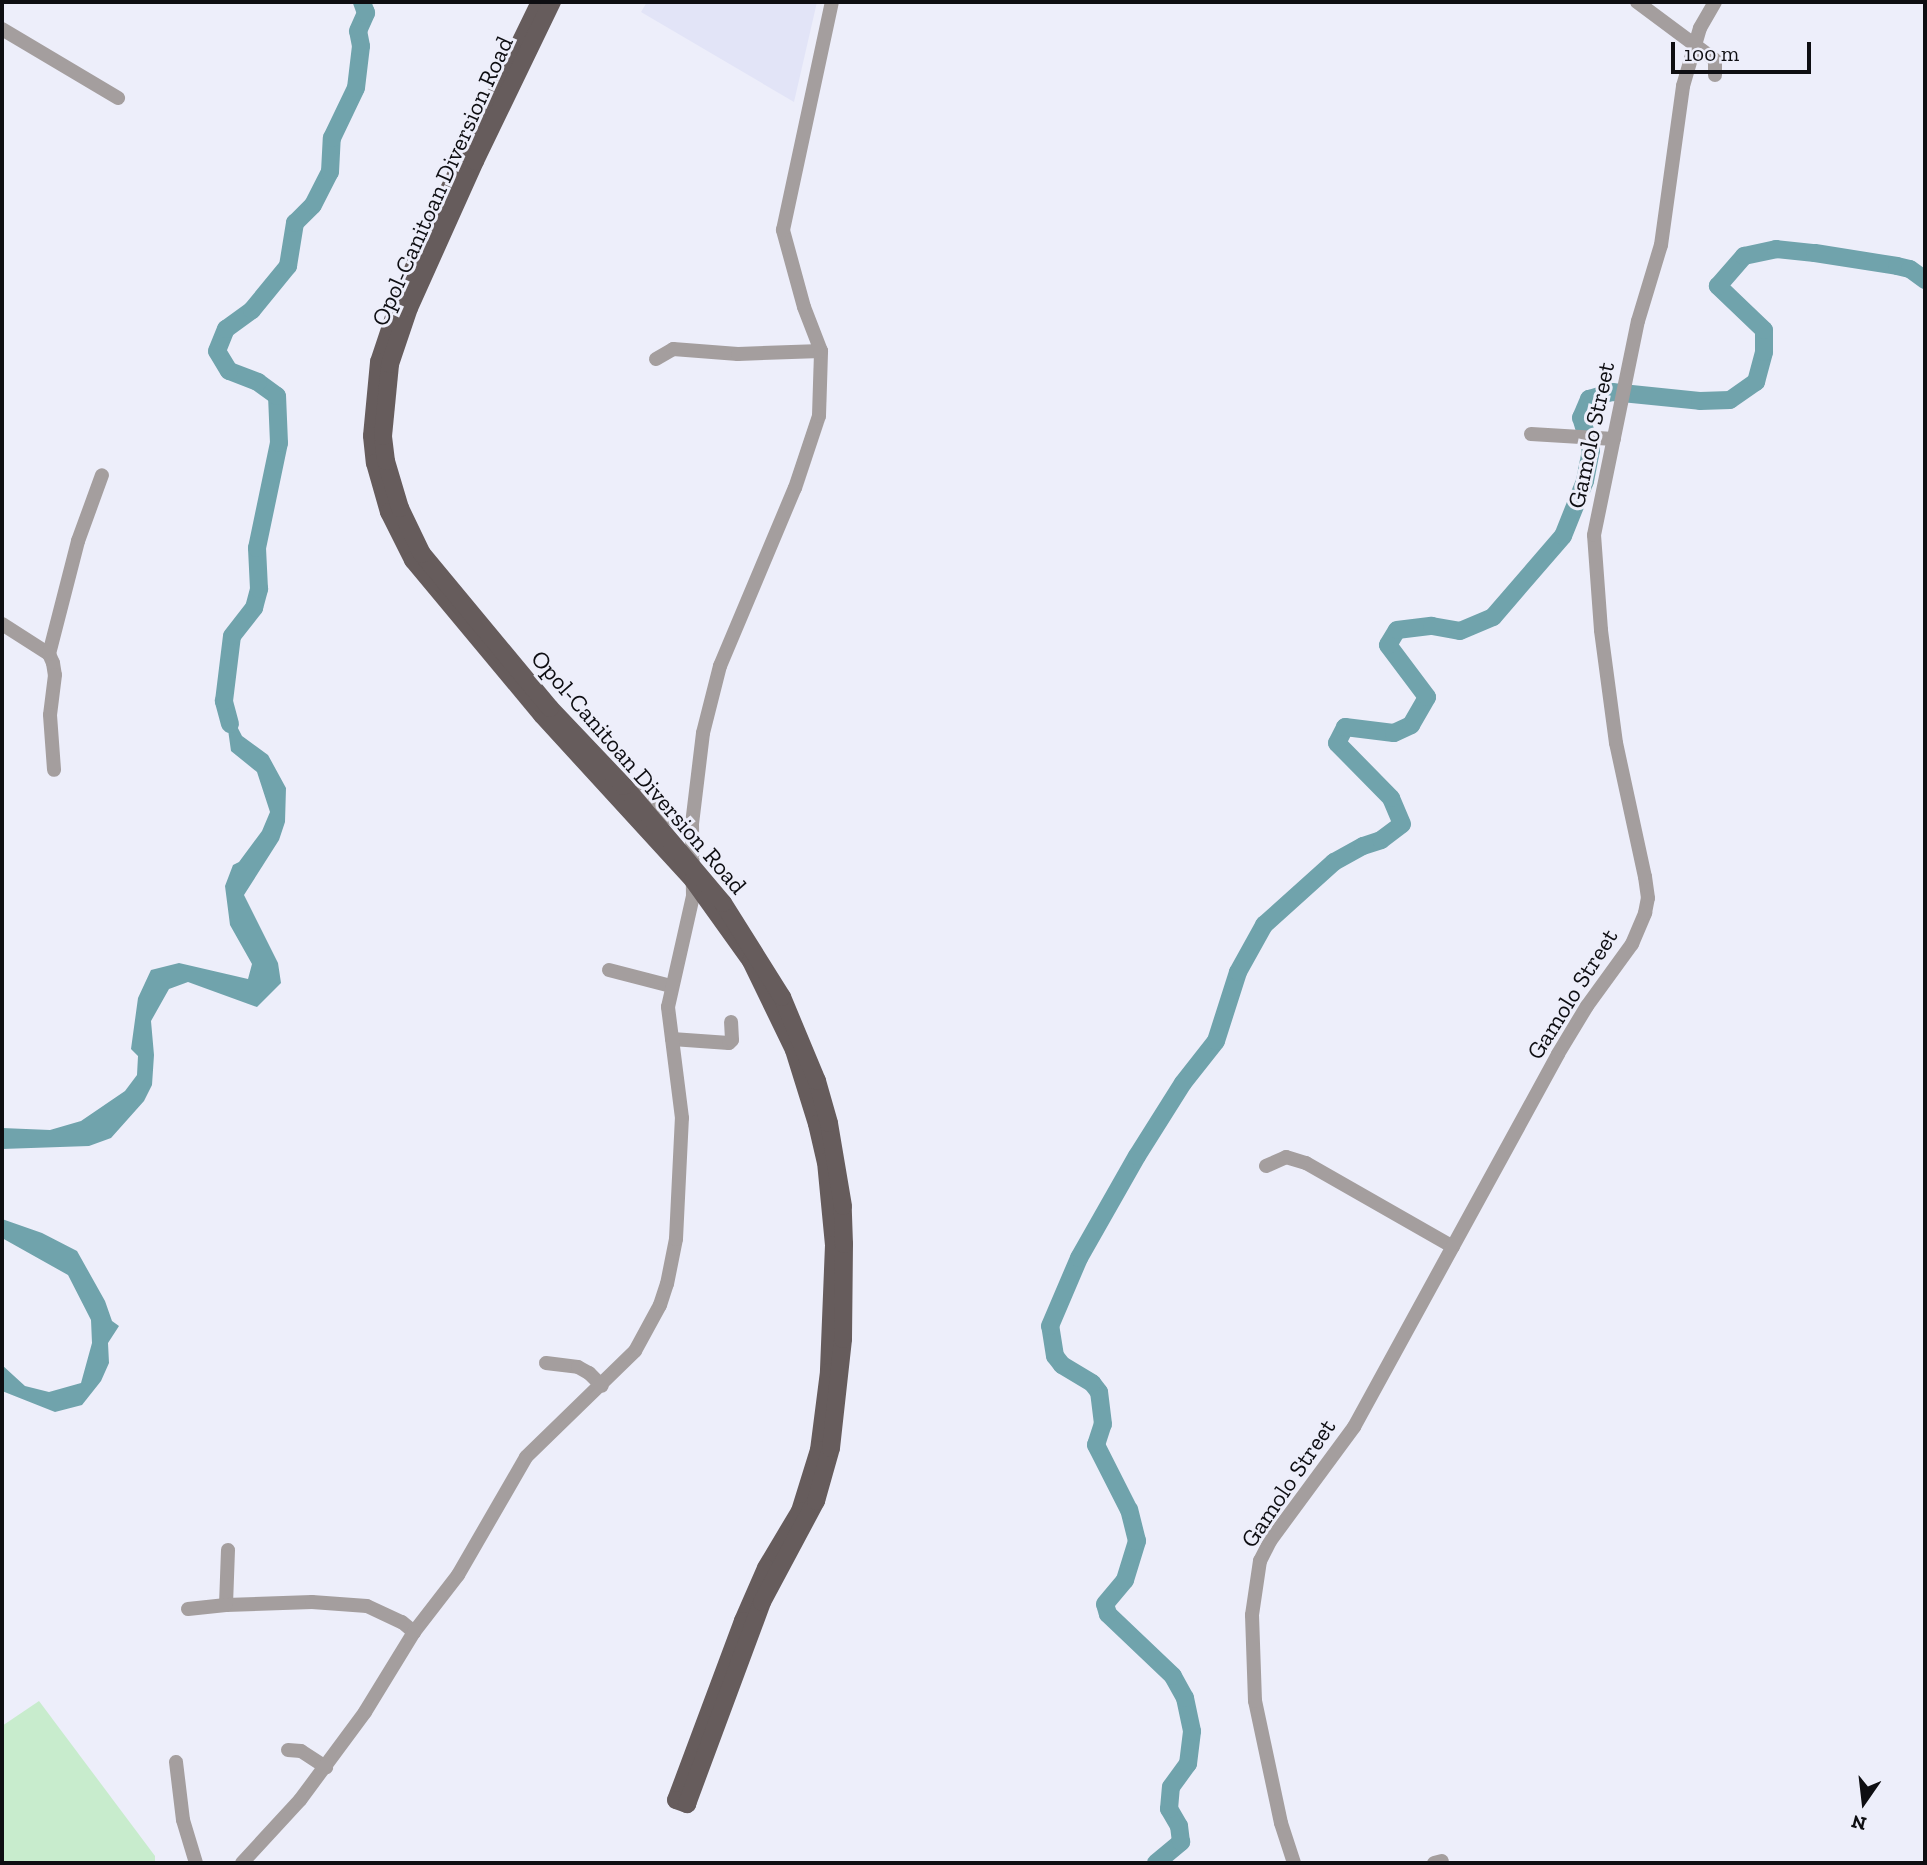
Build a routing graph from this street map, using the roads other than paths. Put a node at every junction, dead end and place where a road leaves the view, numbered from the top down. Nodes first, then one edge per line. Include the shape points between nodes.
1 (540, 2) edge
2 (552, 2) edge
3 (832, 2) edge
4 (1637, 2) edge
5 (1715, 2) edge
6 (2, 29) edge
7 (1695, 45) junction
8 (1715, 75) dead end
9 (118, 98) dead end
10 (821, 351) junction
11 (656, 359) dead end
12 (1615, 433) junction
13 (1531, 434) dead end
14 (102, 475) dead end
15 (2, 624) edge
16 (49, 654) junction
17 (54, 770) dead end
18 (630, 795) junction
19 (692, 832) junction
20 (704, 894) junction
21 (608, 970) dead end
22 (671, 986) junction
23 (731, 1022) dead end
24 (672, 1039) junction
25 (1266, 1166) dead end
26 (1453, 1247) junction
27 (546, 1363) dead end
28 (602, 1386) junction
29 (228, 1550) dead end
30 (226, 1605) junction
31 (188, 1609) dead end
32 (414, 1632) junction
33 (288, 1750) dead end
34 (176, 1762) dead end
35 (326, 1767) junction
36 (681, 1802) dead end
37 (196, 1863) edge
38 (242, 1863) edge
39 (1294, 1863) edge

1 - 18 main road, Opol-Canitoan Diversion Road via 398,304 379,362 372,436 381,488 412,560 541,715
2 - 18 main road, Opol-Canitoan Diversion Road via 409,308 390,364 383,436 400,508 422,554 550,708
3 - 10 street via 783,230
4 - 7 street
5 - 7 street, Gamolo Street
6 - 9 street
7 - 8 street via 1715,60
7 - 12 street, Gamolo Street via 1677,112 1661,245 1638,321
10 - 11 street via 738,354 673,349
10 - 19 street via 819,416 810,448 713,685
12 - 13 street
12 - 26 street, Gamolo Street via 1594,535 1596,581 1616,743 1648,898 1640,930 1558,1054
14 - 16 street via 78,541
15 - 16 street
16 - 17 street via 55,674 50,715
18 - 19 street
18 - 20 main road, Opol-Canitoan Diversion Road
19 - 20 street
20 - 22 street
20 - 36 main road, Opol-Canitoan Diversion Road via 751,961 794,1050 826,1162 834,1245 824,1419 810,1485 752,1597
21 - 22 street
22 - 24 street
23 - 24 street via 729,1042
24 - 28 street via 682,1118 673,1263 660,1305 635,1351
25 - 26 street via 1286,1157 1306,1163
26 - 39 street, Gamolo Street via 1345,1441 1260,1561 1252,1615 1255,1701
27 - 28 street via 578,1367
28 - 32 street via 526,1457 458,1575
29 - 30 street
30 - 31 street
30 - 32 street via 304,1602 367,1606
32 - 35 street
33 - 35 street via 301,1751
34 - 37 street via 183,1820
35 - 38 street

